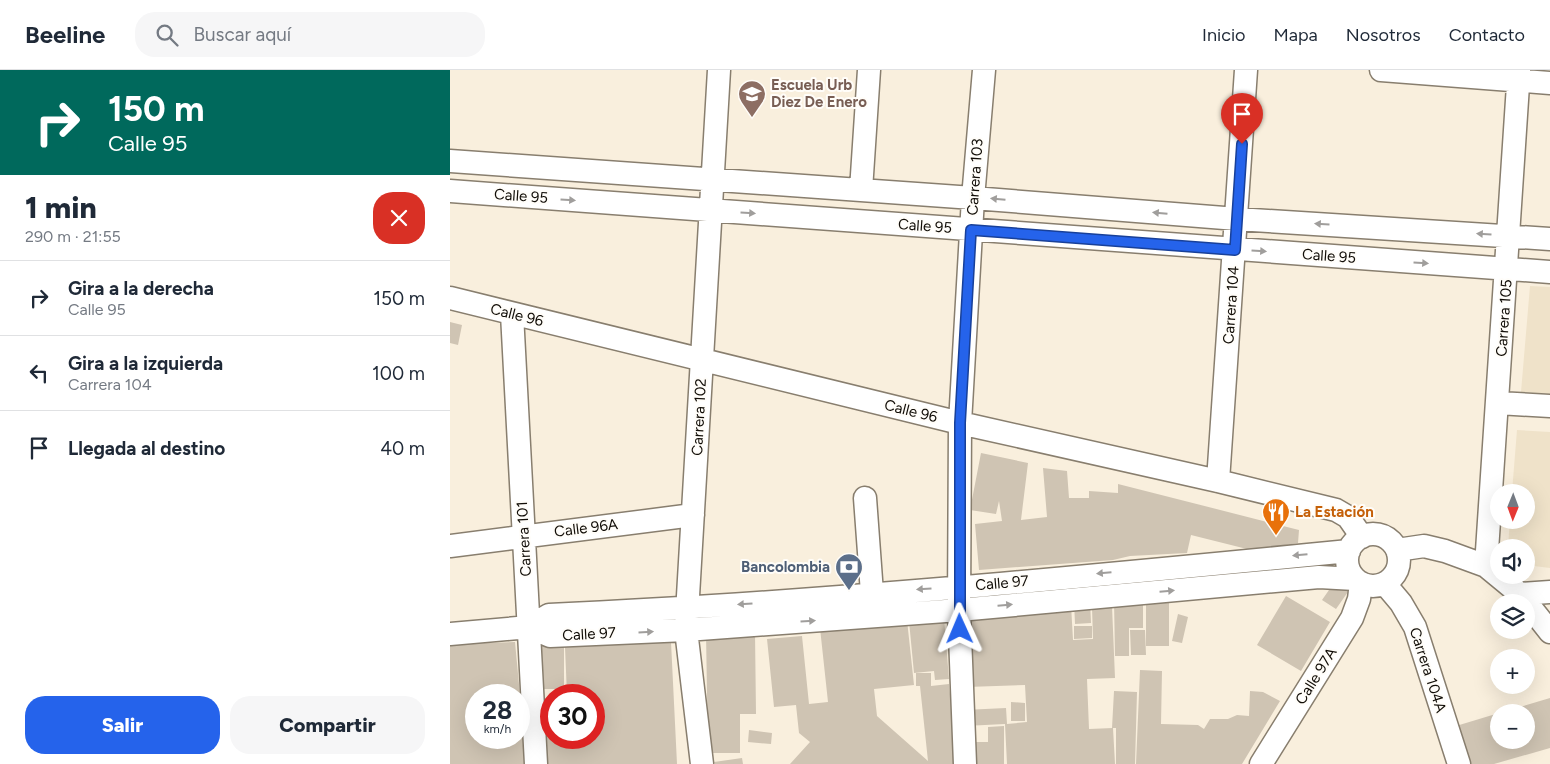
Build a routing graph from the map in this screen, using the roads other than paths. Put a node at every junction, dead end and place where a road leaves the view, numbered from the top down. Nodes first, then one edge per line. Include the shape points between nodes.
1 (720, 70) edge
2 (869, 70) edge
3 (984, 70) edge
4 (1246, 70) edge
5 (1381, 70) edge
6 (1519, 75) edge
7 (1550, 83) edge
8 (450, 161) edge
9 (713, 180) junction
10 (861, 190) junction
11 (450, 191) edge
12 (973, 198) junction
13 (711, 210) junction
14 (1237, 219) junction
15 (971, 230) junction
16 (1509, 236) junction
17 (1550, 239) edge
18 (1235, 250) junction
19 (1507, 269) junction
20 (1550, 272) edge
21 (450, 298) edge
22 (512, 314) junction
23 (702, 360) junction
24 (1498, 403) junction
25 (1550, 406) edge
26 (960, 423) junction
27 (1218, 481) junction
28 (865, 498) dead end
29 (693, 514) junction
30 (524, 536) junction
31 (1355, 544) junction
32 (450, 546) edge
33 (1397, 550) junction
34 (1486, 566) junction
35 (1358, 581) junction
36 (1384, 584) junction
37 (960, 586) junction
38 (1550, 592) edge
39 (872, 593) junction
40 (1520, 594) joint
41 (960, 610) junction
42 (1542, 610) edge
43 (687, 619) junction
44 (529, 627) junction
45 (1550, 632) edge
46 (450, 634) edge
47 (536, 764) edge
48 (702, 764) edge
49 (965, 764) edge
50 (1261, 764) edge
51 (1459, 764) edge

1 - 9 street, Carrera 102
2 - 10 street
3 - 12 street, Carrera 103
4 - 14 street, Carrera 104
5 - 6 street
6 - 7 street
6 - 16 street, Carrera 105
8 - 9 street, Calle 95
9 - 10 street, Calle 95
9 - 13 street, Carrera 102
10 - 12 street, Calle 95
11 -> 13 street, Calle 95
14 -> 12 street, Calle 95
12 - 15 street, Carrera 103
13 -> 15 street, Calle 95
13 - 23 street, Carrera 102
16 -> 14 street, Calle 95
14 - 18 street, Carrera 104
15 - 18 street, Calle 95
15 - 26 street, Carrera 103
16 - 17 street, Calle 95
16 - 19 street, Carrera 105
18 -> 19 street, Calle 95
18 - 27 street, Carrera 104
19 - 20 street, Calle 95
19 - 24 street, Carrera 105
21 - 22 street, Calle 96
22 - 23 street, Calle 96
22 - 30 street, Carrera 101
23 - 26 street, Calle 96
23 - 29 street, Carrera 102
24 - 25 street
24 - 34 street, Carrera 105
26 - 27 street, Calle 96
26 - 37 street, Carrera 103
27 - 31 street, Calle 96 via 1336,510 1348,517
28 - 39 street
29 - 30 street, Calle 96A
29 - 43 street, Carrera 102
30 - 32 street, Calle 96A
30 - 44 street, Carrera 101
31 - 33 street via 1372,534 1391,541
31 - 35 street via 1347,561 1349,570
31 -> 37 street, Calle 97
33 - 34 street via 1424,546
33 - 36 street via 1399,565
34 - 40 street
35 - 36 street via 1369,586
41 -> 35 street, Calle 97 via 1319,577
35 - 50 street, Calle 97A via 1359,599 1352,618
36 - 51 street, Carrera 104A via 1401,603 1415,627
37 -> 39 street, Calle 97
37 - 41 street, Carrera 103
38 - 40 street
39 -> 43 street, Calle 97
43 -> 41 street, Calle 97
41 - 49 street, Carrera 103
42 - 45 street
43 - 44 street, Calle 97 via 550,636
43 - 48 street, Carrera 102
44 - 46 street
44 - 47 street, Carrera 101

